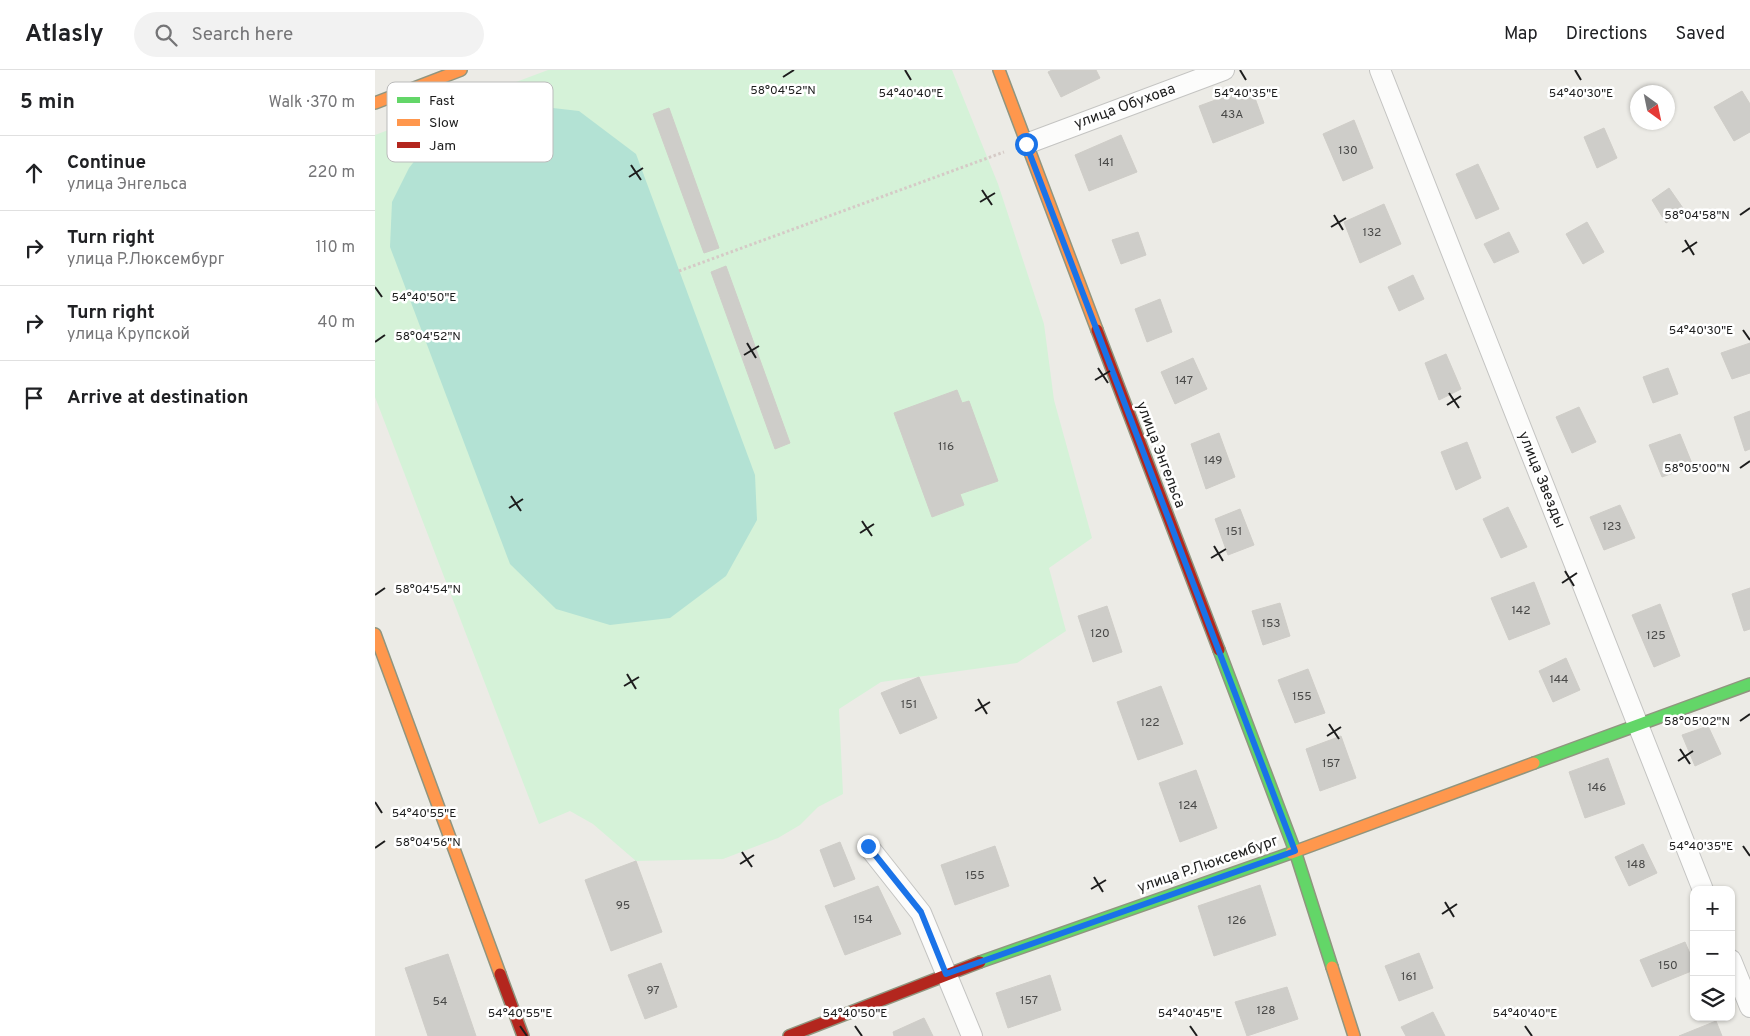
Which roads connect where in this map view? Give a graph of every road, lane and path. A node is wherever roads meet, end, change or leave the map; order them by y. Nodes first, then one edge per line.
1 (461, 70) edge
2 (999, 70) edge
3 (1224, 70) edge
4 (1380, 70) edge
5 (430, 82) edge
6 (387, 98) edge
7 (375, 103) edge
8 (1026, 144) junction
9 (679, 271) dead end
10 (375, 634) edge
11 (1750, 684) edge
12 (1638, 725) junction
13 (868, 846) dead end
14 (1295, 851) junction
15 (1701, 886) edge
16 (1735, 970) edge
17 (946, 974) junction
18 (1750, 1007) edge
19 (523, 1036) edge
20 (789, 1036) edge
21 (972, 1036) edge
22 (1354, 1036) edge

1 - 5 street
2 - 8 street, улица Энгельса
3 - 8 street, улица Обухова
4 - 12 street, улица Звезды
6 - 7 street
8 - 9 path
8 - 14 street, улица Энгельса
10 - 19 street
11 - 12 street, улица Р.Люксембург
12 - 14 street, улица Р.Люксембург
12 - 15 street, улица Звезды
13 - 17 street
14 - 17 street, улица Р.Люксембург
14 - 22 street, улица Энгельса
16 - 18 street
17 - 20 street, улица Р.Люксембург
17 - 21 street

